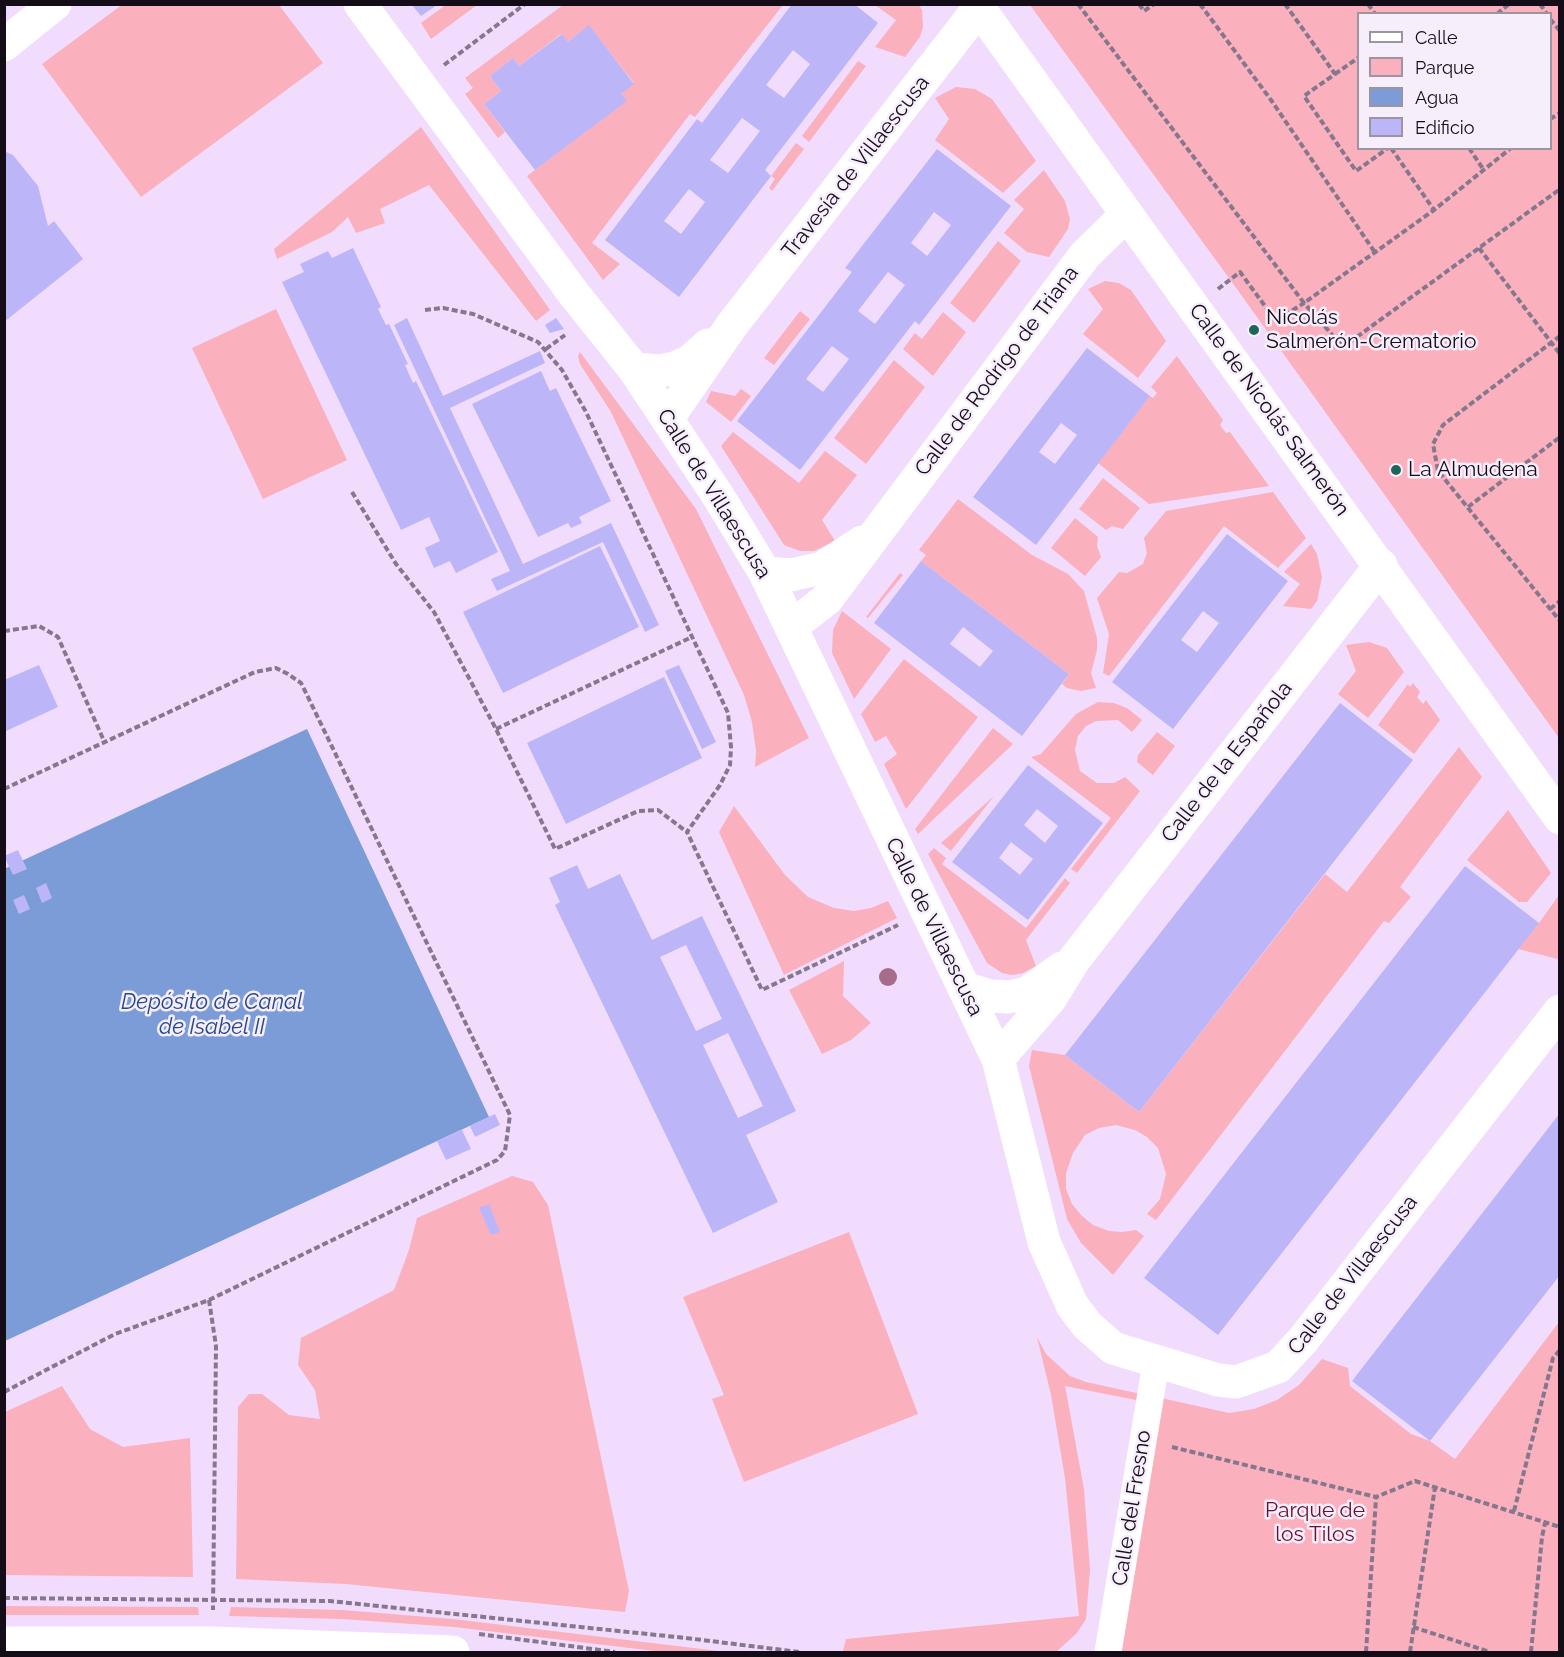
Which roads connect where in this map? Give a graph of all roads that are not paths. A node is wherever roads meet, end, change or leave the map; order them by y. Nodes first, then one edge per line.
1 (55, 4) edge
2 (360, 4) edge
3 (977, 6) edge
4 (4, 45) edge
5 (1127, 214) junction
6 (732, 325) junction
7 (634, 369) junction
8 (668, 418) junction
9 (873, 535) junction
10 (1381, 565) junction
11 (765, 573) junction
12 (791, 627) junction
13 (1560, 818) edge
14 (1074, 960) junction
15 (964, 988) junction
16 (1560, 1011) edge
17 (998, 1059) junction
18 (1156, 1363) junction
19 (4, 1643) edge
20 (453, 1653) edge
21 (1108, 1653) edge

1 - 4 street
2 - 7 street, Calle de Villaescusa
3 - 5 street, Calle de Nicolás Salmerón
3 - 6 street, Travesía de Villaescusa
5 - 9 street, Calle de Rodrigo de Triana
5 - 10 street, Calle de Nicolás Salmerón
6 - 7 street, Travesía de Villaescusa
6 - 8 street, Travesía de Villaescusa
7 - 8 street, Calle de Villaescusa
8 - 11 street, Calle de Villaescusa
9 - 11 street, Calle de Rodrigo de Triana
9 - 12 street, Calle de Rodrigo de Triana
10 - 13 street, Calle de Nicolás Salmerón
10 - 14 street, Calle de la Española
11 - 12 street, Calle de Villaescusa
12 - 15 street, Calle de Villaescusa
14 - 15 street, Calle de la Española
14 - 17 street, Calle de la Española
15 - 17 street, Calle de Villaescusa
16 - 18 street, Calle de Villaescusa
17 - 18 street, Calle de Villaescusa
18 - 21 street, Calle del Fresno
19 - 20 street

